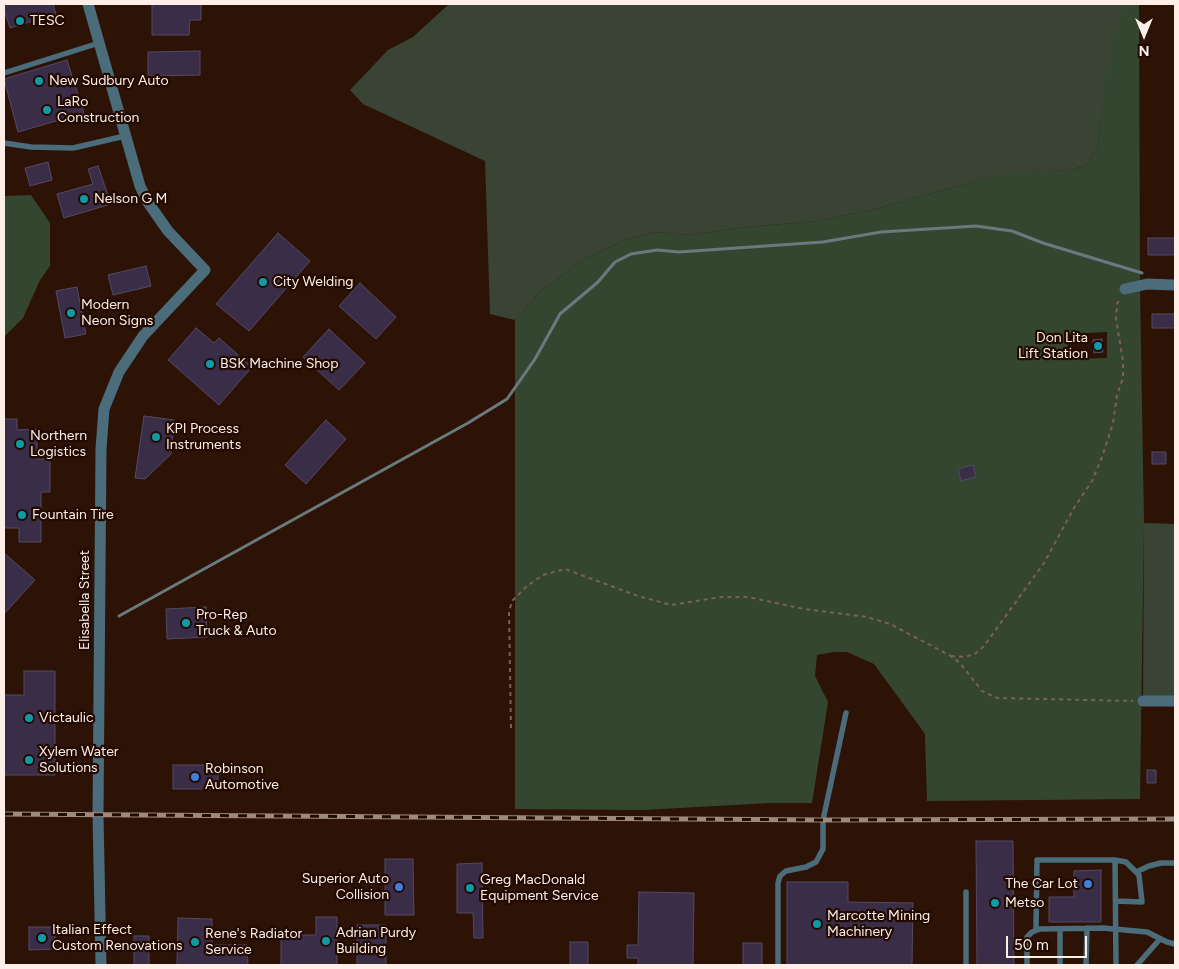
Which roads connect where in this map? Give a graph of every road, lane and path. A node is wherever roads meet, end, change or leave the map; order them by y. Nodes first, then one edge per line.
1 (88, 4) edge
2 (99, 43) junction
3 (4, 73) edge
4 (125, 136) junction
5 (4, 143) edge
6 (1175, 285) edge
7 (1125, 289) joint
8 (951, 656) junction
9 (1143, 701) joint
10 (1175, 701) edge
11 (846, 713) dead end
12 (511, 728) dead end
13 (1116, 860) junction
14 (1175, 862) edge
15 (1136, 872) junction
16 (966, 892) dead end
17 (1116, 902) junction
18 (1087, 928) junction
19 (1060, 929) junction
20 (1116, 929) junction
21 (1036, 930) junction
22 (1160, 939) junction
23 (1175, 944) edge
24 (101, 965) edge
25 (778, 965) edge
26 (966, 965) edge
27 (1027, 965) edge
28 (1060, 965) edge
29 (1086, 965) edge
30 (1116, 965) edge
31 (1137, 965) edge

1 - 2 street
2 - 3 lane
2 - 4 street
4 - 5 lane
4 - 24 street, Elisabella Street
6 - 7 street
7 - 8 path
8 - 9 path
8 - 12 path
9 - 10 street
11 - 25 lane
13 - 15 lane
13 - 17 lane
13 - 21 lane
14 - 15 lane
15 - 17 lane
16 - 26 lane
17 - 20 lane
18 - 19 lane
18 - 20 lane
18 - 29 lane
19 - 21 lane
19 - 28 lane
20 - 22 lane
20 - 30 lane
21 - 27 lane
22 - 23 lane
22 - 31 lane

